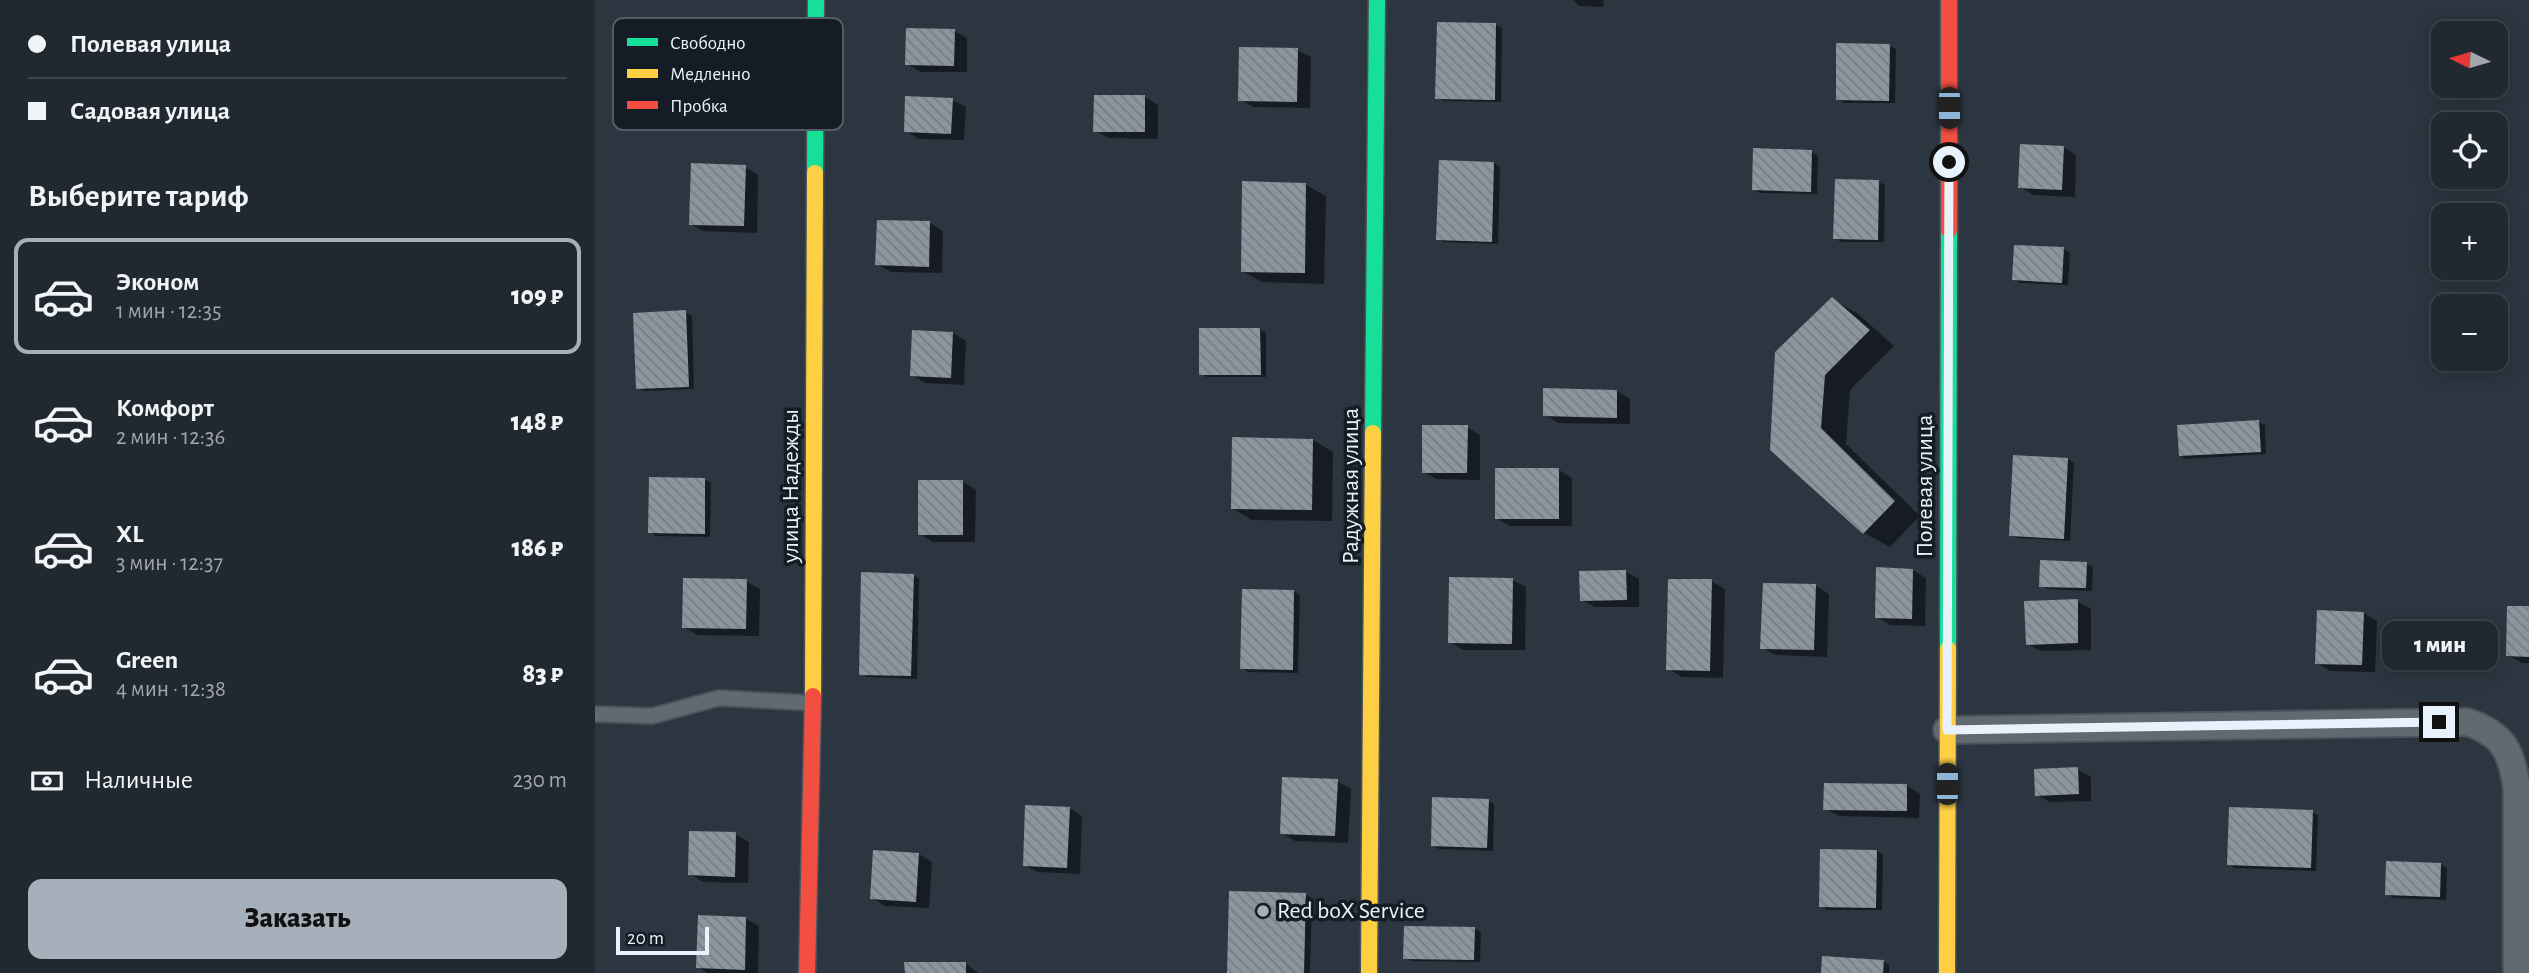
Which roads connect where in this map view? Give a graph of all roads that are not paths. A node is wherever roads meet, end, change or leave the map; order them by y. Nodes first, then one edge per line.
1 (816, 0) edge
2 (1377, 0) edge
3 (1949, 0) edge
4 (816, 18) edge
5 (815, 130) edge
6 (813, 703) junction
7 (595, 714) edge
8 (1947, 730) junction
9 (2523, 887) edge
10 (807, 973) edge
11 (1369, 973) edge
12 (1947, 973) edge
13 (2518, 973) edge

1 - 4 street, улица Надежды
2 - 11 street, Радужная улица
3 - 8 street, Полевая улица
5 - 6 street, улица Надежды
6 - 7 lane
6 - 10 street, улица Надежды
8 - 9 street
8 - 12 street, Полевая улица
9 - 13 street

